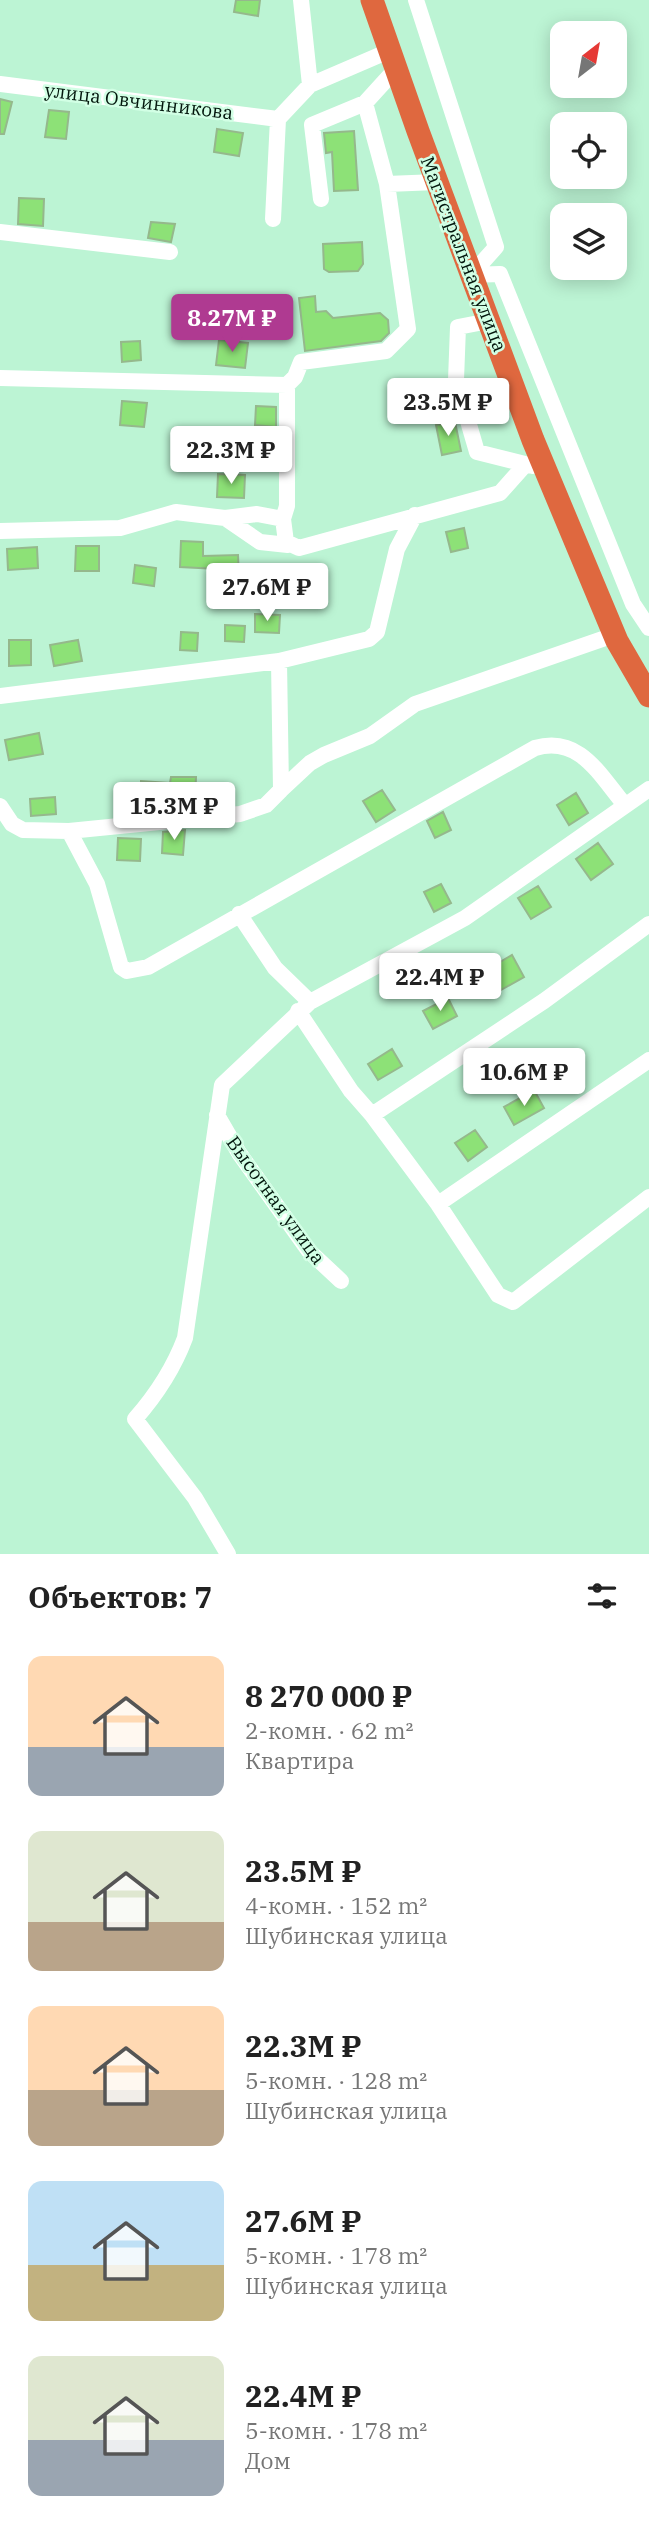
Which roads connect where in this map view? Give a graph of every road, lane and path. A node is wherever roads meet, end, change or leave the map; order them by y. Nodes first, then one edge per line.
1 (301, 0) edge
2 (372, 0) edge
3 (416, 0) edge
4 (392, 60) junction
5 (0, 84) edge
6 (310, 85) junction
7 (365, 103) junction
8 (278, 119) junction
9 (437, 182) junction
10 (387, 184) junction
11 (321, 199) dead end
12 (273, 219) dead end
13 (0, 232) edge
14 (170, 252) dead end
15 (471, 275) junction
16 (489, 320) junction
17 (0, 378) edge
18 (287, 385) junction
19 (535, 467) junction
20 (415, 515) junction
21 (226, 518) junction
22 (283, 519) junction
23 (0, 531) edge
24 (288, 545) junction
25 (649, 628) edge
26 (614, 635) junction
27 (279, 661) junction
28 (0, 696) edge
29 (649, 696) edge
30 (649, 789) edge
31 (281, 790) junction
32 (624, 804) junction
33 (0, 806) edge
34 (69, 831) junction
35 (239, 914) junction
36 (649, 924) edge
37 (304, 1007) junction
38 (649, 1060) edge
39 (216, 1115) junction
40 (372, 1115) junction
41 (649, 1197) edge
42 (438, 1204) junction
43 (341, 1281) dead end
44 (228, 1554) edge

1 - 6 street
2 - 4 highway, Магистральная улица
3 - 15 street
4 - 6 street
4 - 7 street
4 - 9 highway, Магистральная улица
5 - 8 street, улица Овчинникова
6 - 8 street
7 - 10 street
7 - 11 street
8 - 12 street
9 - 10 street
9 - 15 highway, Магистральная улица
10 - 18 street
13 - 14 street
15 - 16 highway, Магистральная улица
15 - 25 street
16 - 19 highway, Магистральная улица
16 - 19 street
17 - 18 street
18 - 22 street
19 - 20 street
19 - 26 highway, Магистральная улица
20 - 24 street
20 - 27 street
21 - 22 street
21 - 23 street
21 - 24 street
22 - 24 street
26 - 29 highway, Магистральная улица
26 - 31 street
27 - 28 street
27 - 31 street
30 - 32 street
31 - 34 street
32 - 35 street
32 - 37 street
33 - 34 street
34 - 35 street
35 - 37 street
36 - 40 street
37 - 39 street
37 - 40 street
38 - 42 street
39 - 43 street, Высотная улица
39 - 44 street
40 - 42 street
41 - 42 street

